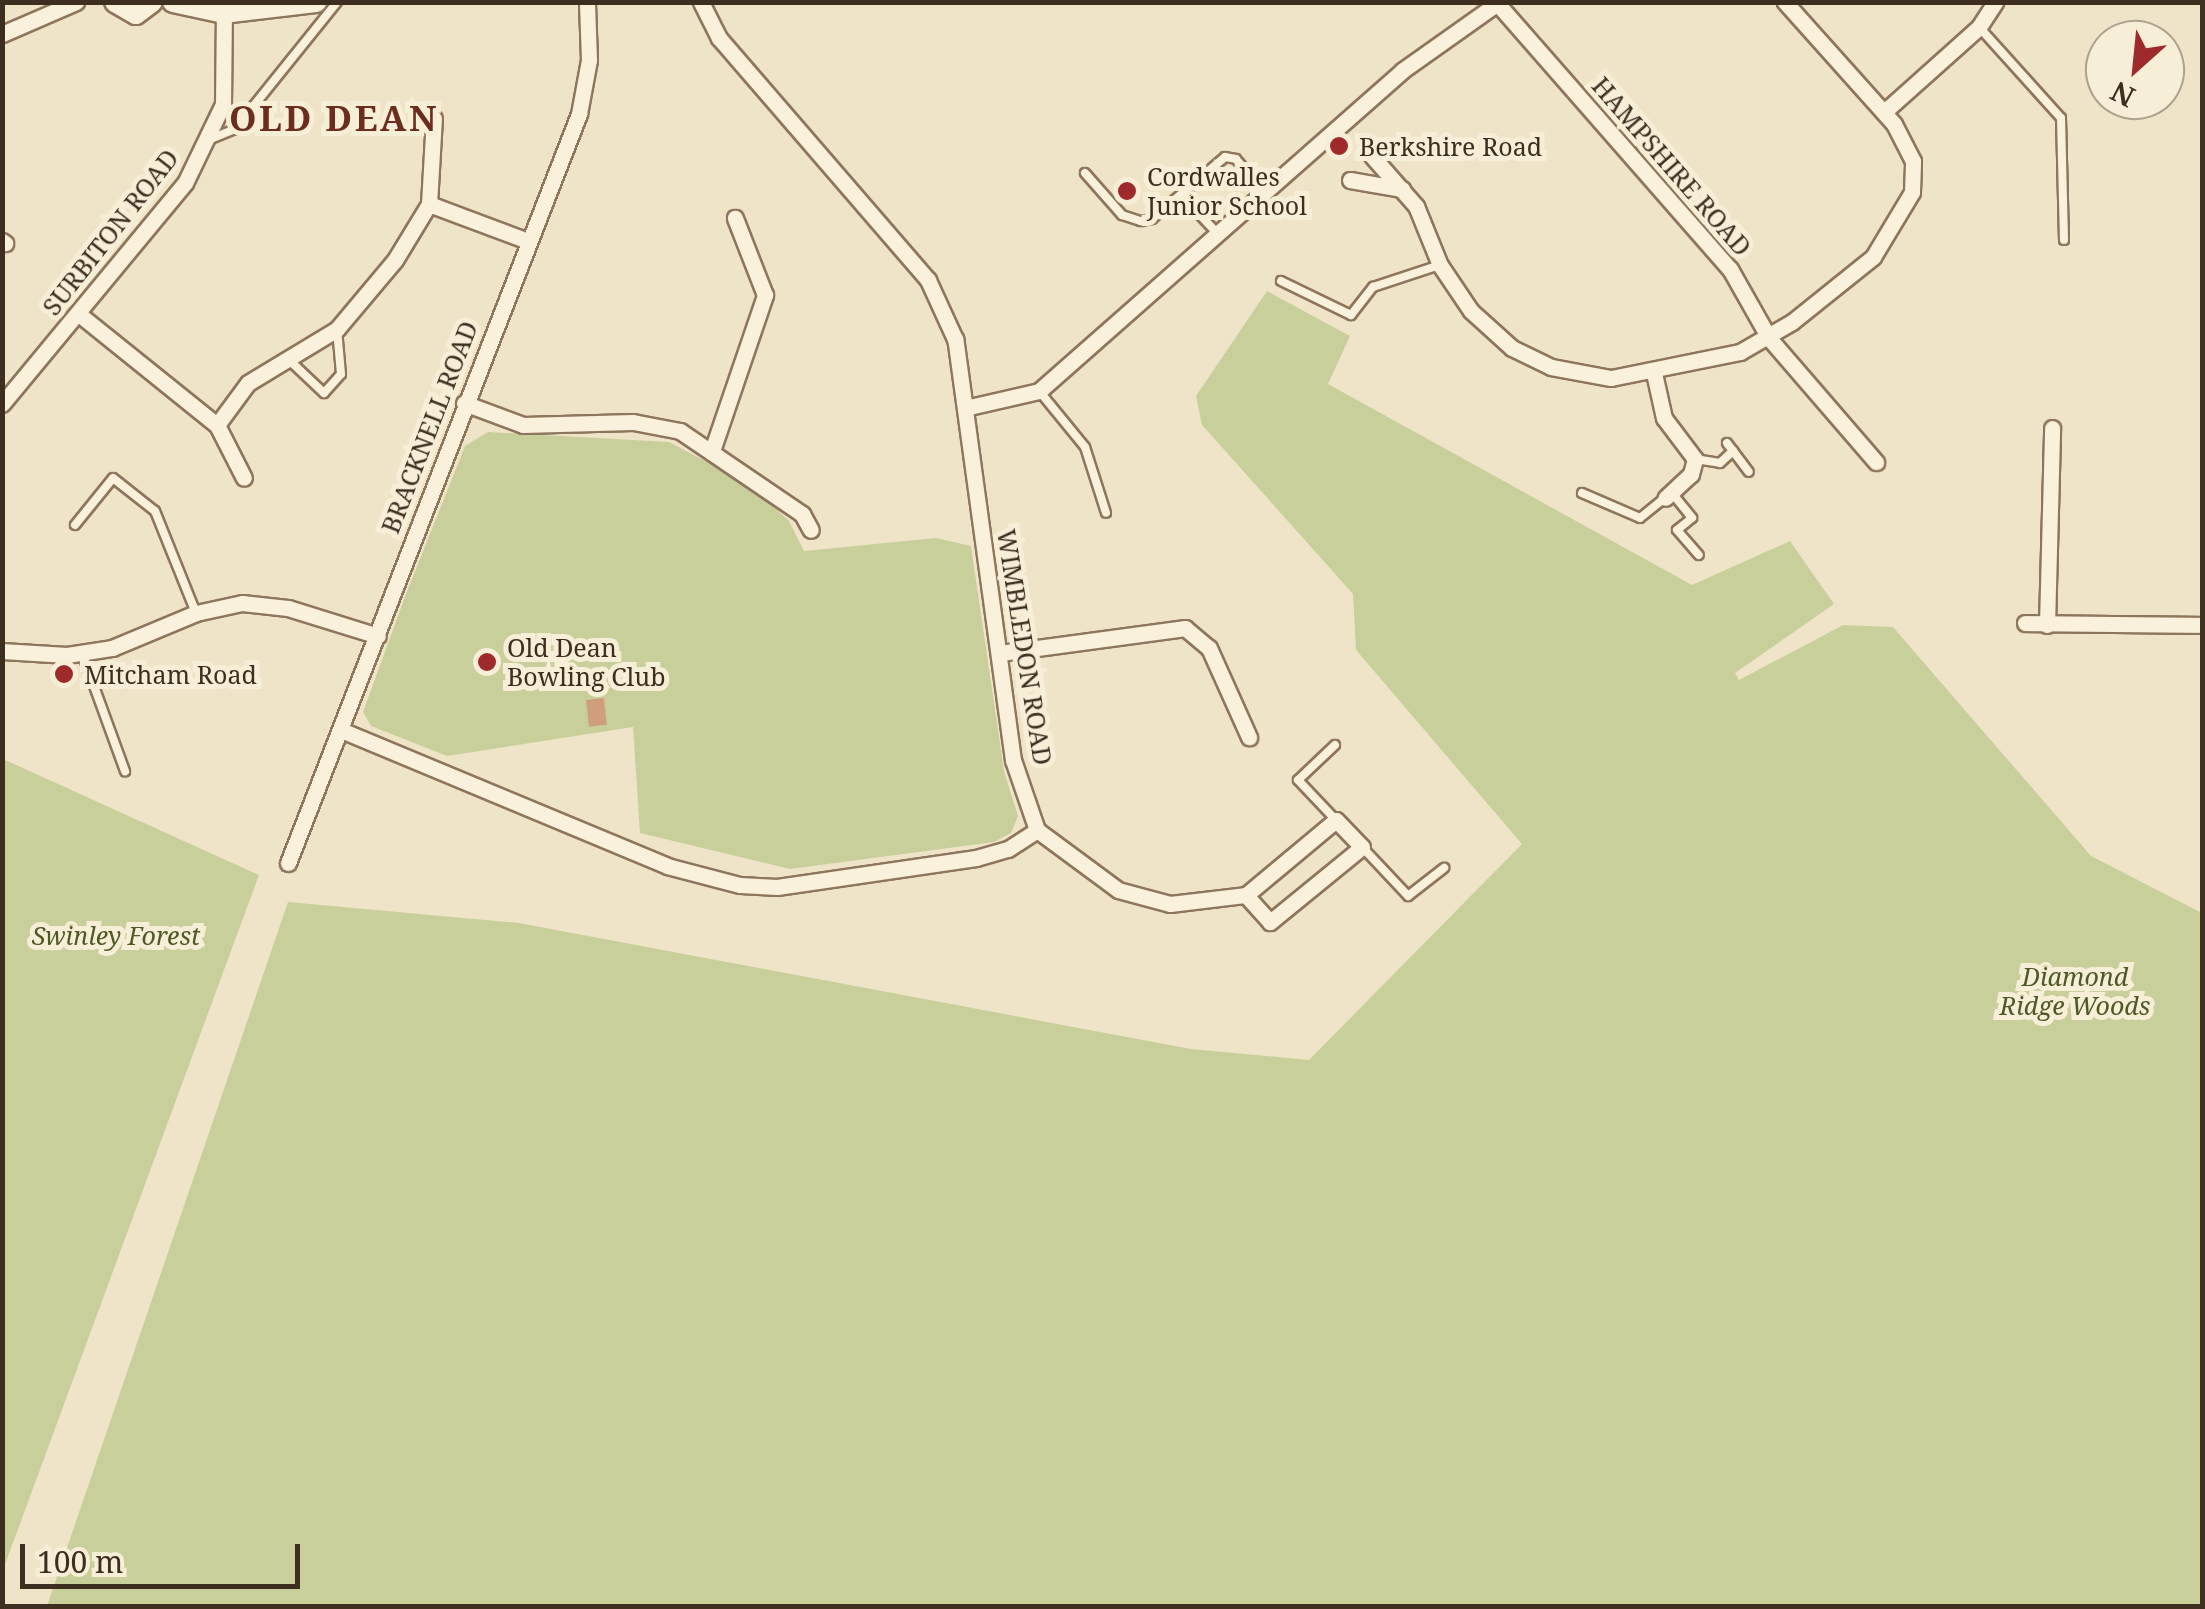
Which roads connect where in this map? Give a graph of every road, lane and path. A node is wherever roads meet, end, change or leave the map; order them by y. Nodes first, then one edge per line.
1 (76, 2) edge
2 (114, 2) edge
3 (152, 2) edge
4 (173, 2) edge
5 (316, 2) edge
6 (337, 2) edge
7 (586, 2) edge
8 (702, 2) edge
9 (1785, 2) edge
10 (1996, 2) edge
11 (1497, 3) edge
12 (224, 13) junction
13 (1979, 26) junction
14 (2, 34) edge
15 (1884, 112) junction
16 (434, 118) dead end
17 (208, 140) junction
18 (1372, 156) dead end
19 (1085, 173) dead end
20 (1350, 180) dead end
21 (1402, 190) junction
22 (1264, 192) junction
23 (1182, 196) junction
24 (428, 204) junction
25 (736, 218) dead end
26 (1216, 232) junction
27 (2064, 240) dead end
28 (528, 241) junction
29 (1440, 265) junction
30 (1281, 281) dead end
31 (80, 315) junction
32 (336, 329) junction
33 (1768, 338) junction
34 (287, 358) junction
35 (1654, 373) junction
36 (1039, 391) junction
37 (464, 403) junction
38 (2, 404) edge
39 (965, 408) junction
40 (217, 425) junction
41 (2052, 428) dead end
42 (713, 448) junction
43 (1695, 459) junction
44 (1876, 462) dead end
45 (1749, 472) dead end
46 (244, 478) dead end
47 (1582, 493) dead end
48 (1668, 496) junction
49 (1106, 512) dead end
50 (74, 525) dead end
51 (812, 530) dead end
52 (1699, 555) dead end
53 (196, 613) junction
54 (2024, 622) dead end
55 (2047, 624) junction
56 (2202, 625) edge
57 (378, 636) junction
58 (2, 651) edge
59 (82, 653) junction
60 (1000, 653) junction
61 (340, 730) junction
62 (1250, 737) dead end
63 (1335, 745) dead end
64 (125, 771) dead end
65 (1336, 820) junction
66 (1037, 830) junction
67 (1362, 847) junction
68 (288, 863) dead end
69 (1444, 868) dead end
70 (1246, 895) junction

1 - 14 street
2 - 3 street
4 - 12 street
5 - 12 street
6 - 17 lane
7 - 28 street, BRACKNELL ROAD
8 - 39 street, WIMBLEDON ROAD
9 - 15 street
10 - 13 street
11 - 22 street
11 - 33 street, HAMPSHIRE ROAD
12 - 17 street, SURBITON ROAD
13 - 15 street
13 - 27 lane
15 - 33 street
16 - 24 street
17 - 31 street, SURBITON ROAD
18 - 21 street
19 - 23 lane
20 - 21 street
21 - 29 street
22 - 23 lane
22 - 26 street
23 - 26 lane
24 - 28 street
24 - 32 street
25 - 42 street
26 - 36 street
28 - 37 street, BRACKNELL ROAD
29 - 30 lane
29 - 35 street
31 - 38 street, SURBITON ROAD
31 - 40 street
32 - 34 street
32 - 34 lane
33 - 35 street
33 - 44 street, HAMPSHIRE ROAD
34 - 40 street
35 - 43 street
36 - 39 street
36 - 49 lane
37 - 42 street
37 - 57 street, BRACKNELL ROAD
39 - 60 street, WIMBLEDON ROAD
40 - 46 street
41 - 55 street
42 - 51 street
43 - 45 lane
43 - 48 street
47 - 48 lane
48 - 52 lane
50 - 53 lane
53 - 57 street
53 - 59 street
54 - 55 street
55 - 56 street
57 - 61 street, BRACKNELL ROAD
58 - 59 street
59 - 64 lane
60 - 62 street
60 - 66 street, WIMBLEDON ROAD
61 - 66 street
61 - 68 street, BRACKNELL ROAD
63 - 65 lane
65 - 67 street
65 - 70 street
66 - 70 street
67 - 69 lane
67 - 70 street

